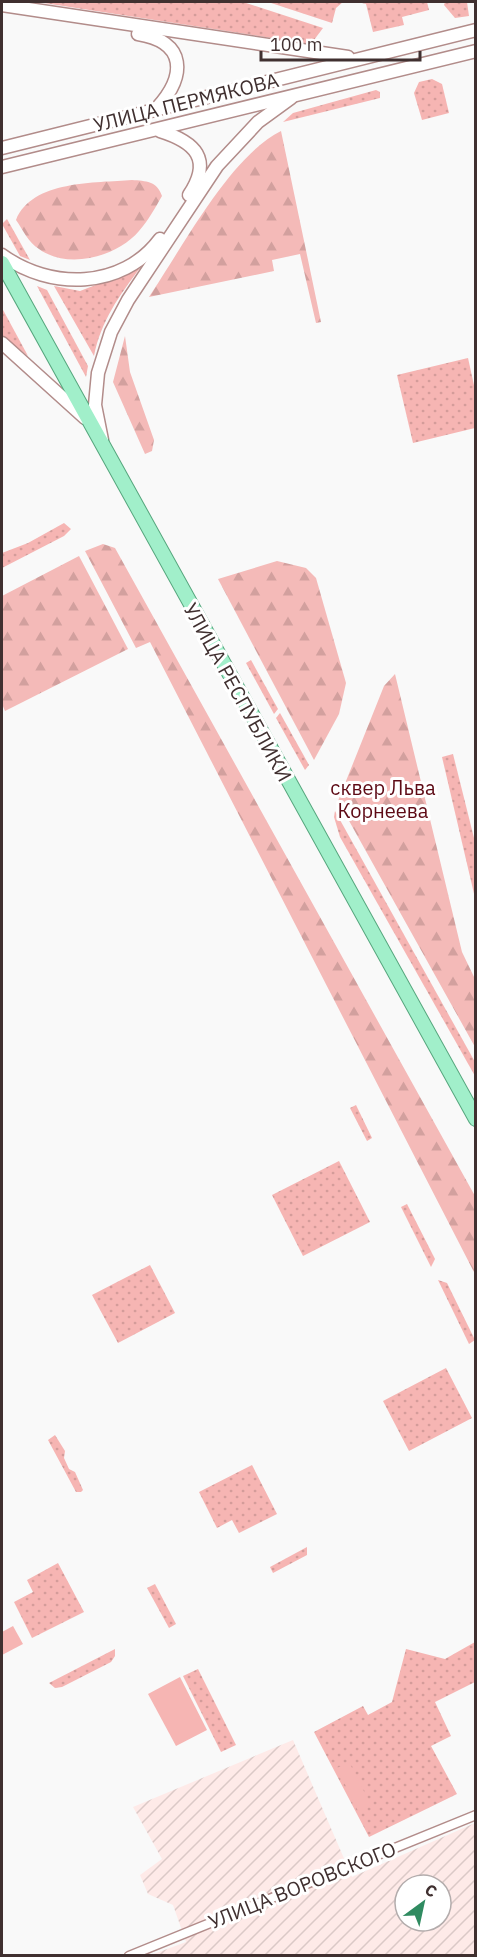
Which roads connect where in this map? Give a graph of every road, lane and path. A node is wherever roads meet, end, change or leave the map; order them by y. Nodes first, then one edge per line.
1 (2, 5) edge
2 (2, 13) edge
3 (476, 30) edge
4 (476, 51) edge
5 (358, 58) junction
6 (296, 94) junction
7 (156, 109) junction
8 (158, 130) junction
9 (2, 148) edge
10 (2, 167) edge
11 (2, 255) edge
12 (2, 263) edge
13 (2, 343) edge
14 (85, 418) junction
15 (104, 450) junction
16 (476, 1119) edge
17 (476, 1815) edge
18 (129, 1956) edge

1 - 5 main road
2 - 7 main road
3 - 5 main road, УЛИЦА ПЕРМЯКОВА
4 - 6 main road, УЛИЦА ПЕРМЯКОВА
5 - 7 main road, УЛИЦА ПЕРМЯКОВА
6 - 8 main road, УЛИЦА ПЕРМЯКОВА
6 - 15 main road
7 - 9 main road, УЛИЦА ПЕРМЯКОВА
8 - 10 main road, УЛИЦА ПЕРМЯКОВА
8 - 11 main road
12 - 14 main road, УЛИЦА РЕСПУБЛИКИ
13 - 14 main road
14 - 15 main road, УЛИЦА РЕСПУБЛИКИ
15 - 16 main road, УЛИЦА РЕСПУБЛИКИ
17 - 18 street, УЛИЦА ВОРОВСКОГО

